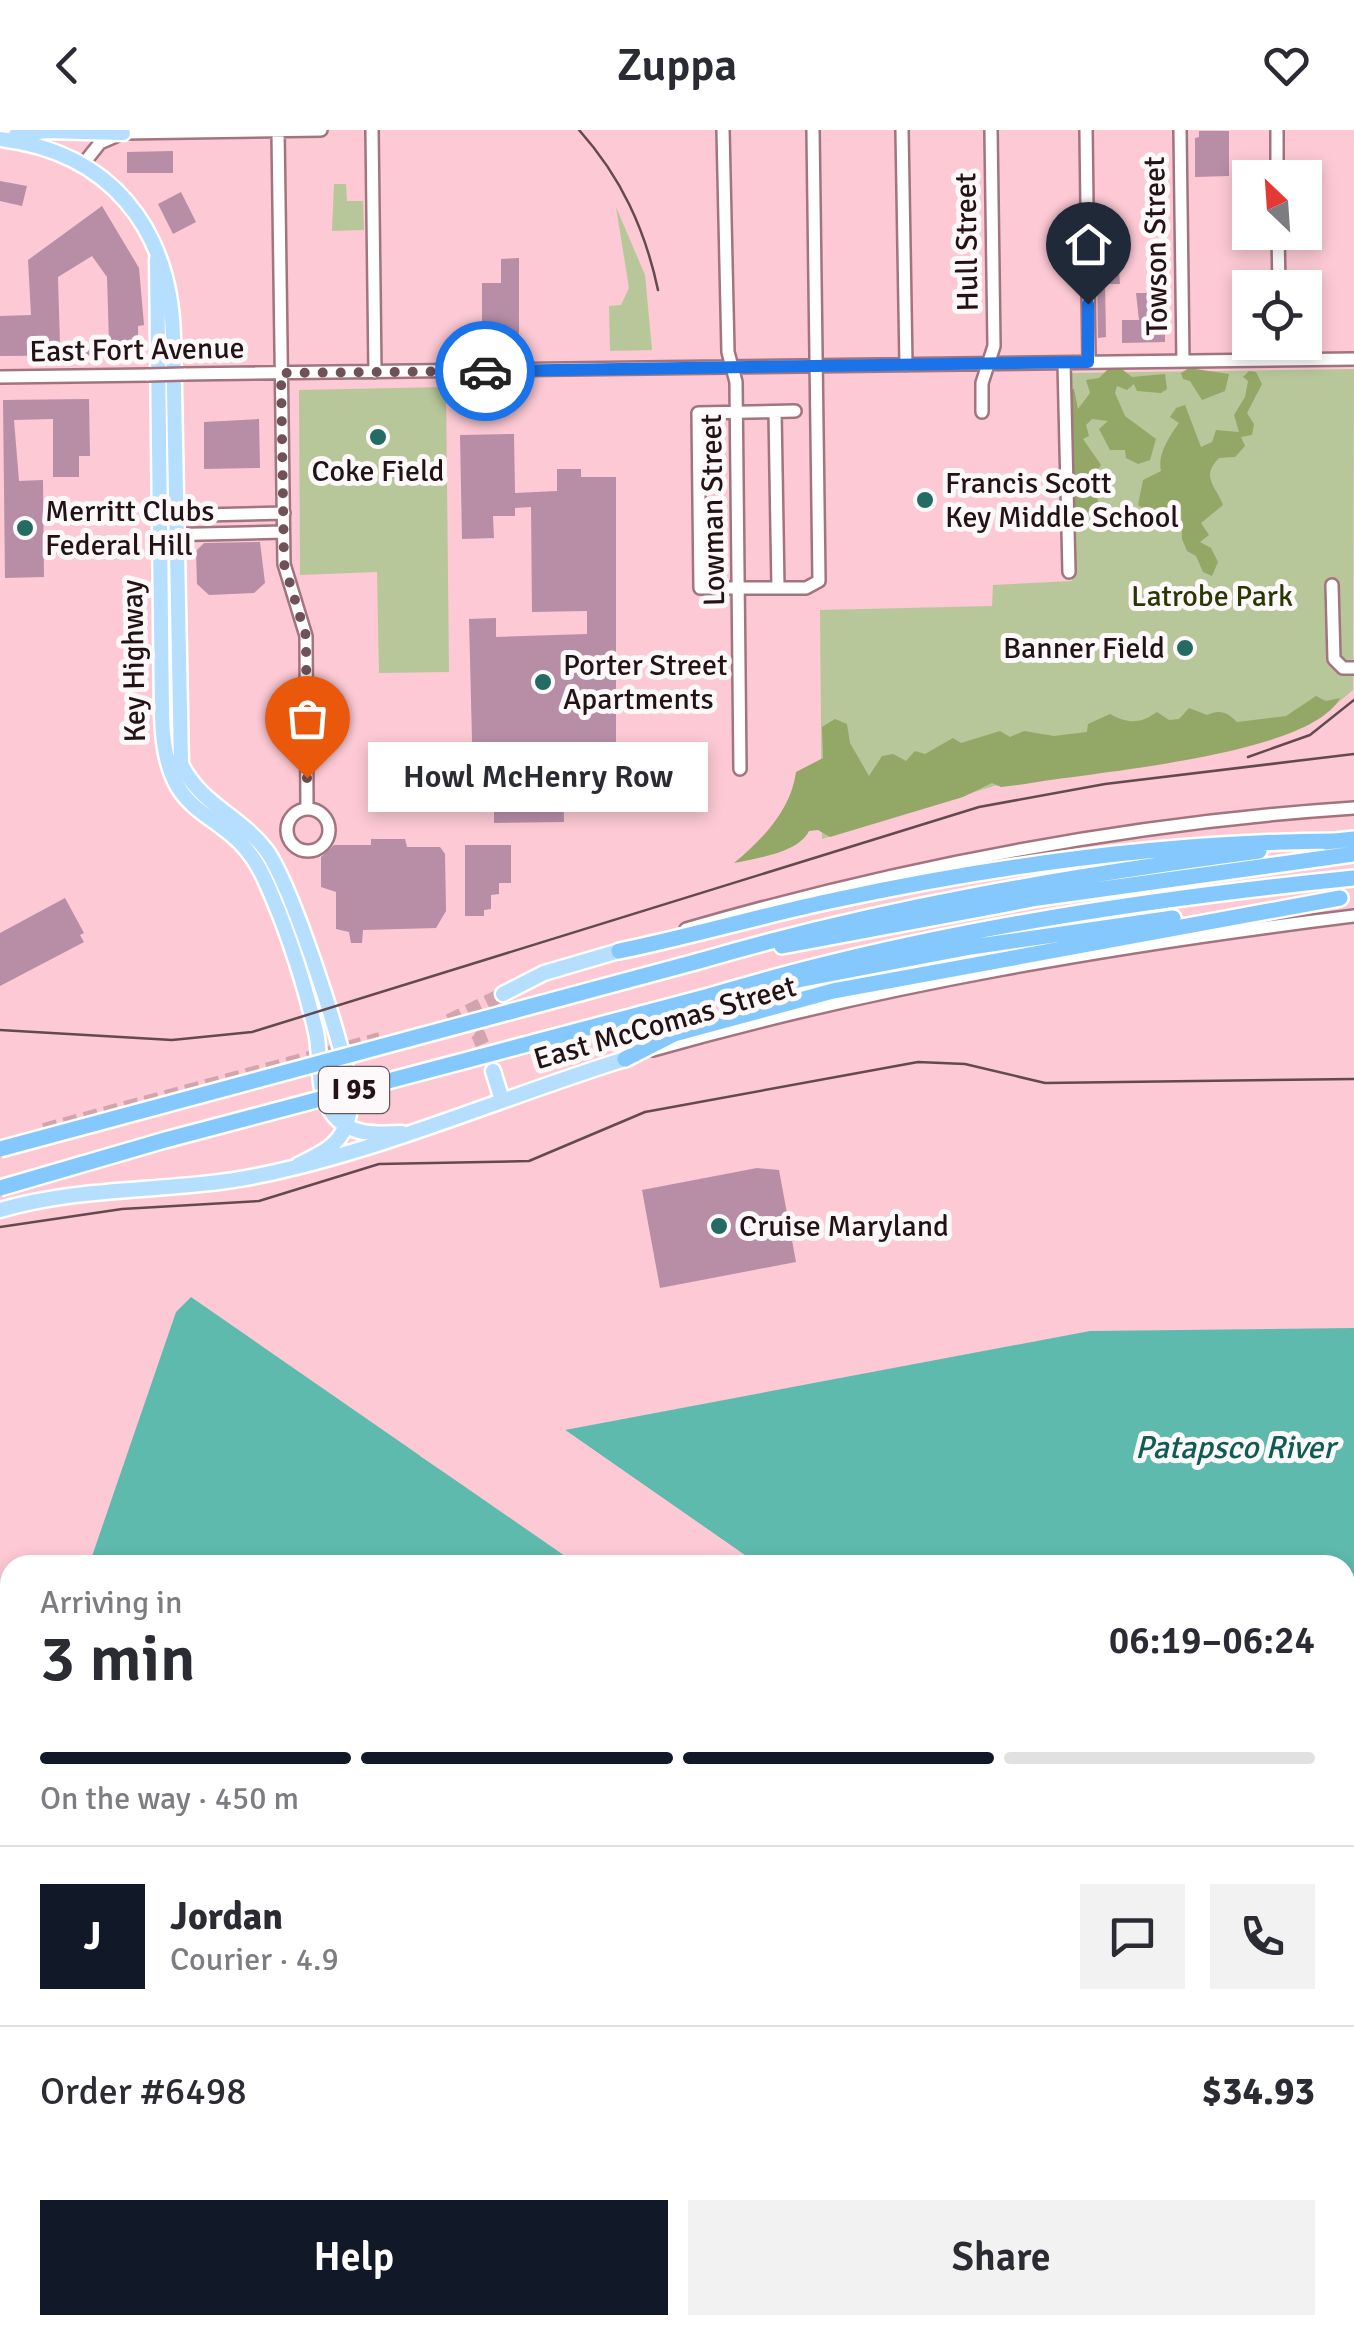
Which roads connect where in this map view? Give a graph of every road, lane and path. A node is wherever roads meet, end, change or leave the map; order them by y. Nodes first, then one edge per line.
1 (322, 130) edge
2 (372, 130) edge
3 (723, 130) edge
4 (813, 130) edge
5 (902, 130) edge
6 (990, 130) edge
7 (1086, 130) edge
8 (1180, 130) edge
9 (1277, 130) edge
10 (278, 131) edge
11 (124, 133) junction
12 (0, 139) edge
13 (1277, 160) edge
14 (84, 164) junction
15 (157, 259) junction
16 (1322, 359) edge
17 (1354, 359) edge
18 (1280, 360) edge
19 (1182, 361) junction
20 (1064, 362) junction
21 (1088, 362) junction
22 (990, 364) junction
23 (906, 365) junction
24 (816, 366) junction
25 (732, 367) junction
26 (375, 372) junction
27 (281, 373) junction
28 (0, 377) edge
29 (795, 411) dead end
30 (775, 412) junction
31 (982, 412) dead end
32 (736, 413) junction
33 (284, 513) junction
34 (160, 516) junction
35 (176, 516) junction
36 (284, 532) junction
37 (160, 534) junction
38 (177, 534) junction
39 (1069, 572) dead end
40 (1332, 585) dead end
41 (739, 588) junction
42 (778, 588) junction
43 (1354, 668) edge
44 (740, 769) dead end
45 (1354, 808) edge
46 (307, 809) dead end
47 (1354, 838) edge
48 (1334, 841) junction
49 (1354, 854) edge
50 (1354, 878) edge
51 (1347, 898) edge
52 (1354, 916) edge
53 (620, 951) junction
54 (700, 961) junction
55 (503, 994) tunnel mouth
56 (709, 996) junction
57 (625, 1059) junction
58 (493, 1071) tunnel mouth
59 (502, 1100) junction
60 (346, 1126) junction
61 (402, 1133) junction
62 (0, 1150) edge
63 (298, 1165) junction
64 (0, 1188) edge
65 (0, 1210) edge

1 - 10 street
2 - 26 street
3 - 25 street, Lowman Street
4 - 24 street
5 - 23 street
6 - 22 street, Hull Street
7 - 21 street
8 - 19 street, Towson Street
9 - 13 street
10 - 11 street
10 - 27 street
11 - 12 main road
11 - 14 street
12 - 14 main road, Key Highway
14 - 15 main road, Key Highway
15 - 34 main road, Key Highway
15 - 35 main road, Key Highway
16 - 17 street, East Fort Avenue
18 - 19 street, East Fort Avenue
19 - 21 street, East Fort Avenue
20 - 21 street, East Fort Avenue
20 - 22 street, East Fort Avenue
20 - 39 street
22 - 23 street, East Fort Avenue
22 - 31 street, Hull Street
23 - 24 street, East Fort Avenue
24 - 25 street, East Fort Avenue
24 - 42 street
25 - 26 street, East Fort Avenue
25 - 32 street, Lowman Street
26 - 27 street, East Fort Avenue
27 - 28 street, East Fort Avenue, bridge
27 - 33 street
29 - 30 street
30 - 32 street
30 - 42 street
32 - 41 street, Lowman Street
32 - 41 street
33 - 35 street
33 - 36 street
34 - 35 street
34 - 37 main road, Key Highway
35 - 38 main road, Key Highway
36 - 38 street
36 - 46 street
37 - 38 street
37 - 60 main road, Key Highway
38 - 60 main road, Key Highway
40 - 43 street
41 - 42 street
41 - 44 street, Lowman Street
45 - 53 street
47 - 48 highway, I 95
48 - 53 highway
48 - 54 highway, I 95
49 - 54 highway, I 95
50 - 56 highway, I 95
51 - 56 highway, I 95
51 - 57 highway
52 - 57 street, East McComas Street
53 - 55 main road
54 - 62 highway, I 95, bridge
56 - 64 highway, I 95, bridge
57 - 59 main road, East McComas Street
58 - 59 main road
59 - 61 main road, East McComas Street
60 - 61 main road
60 - 63 main road
61 - 63 main road, East McComas Street
63 - 65 main road, East McComas Street

